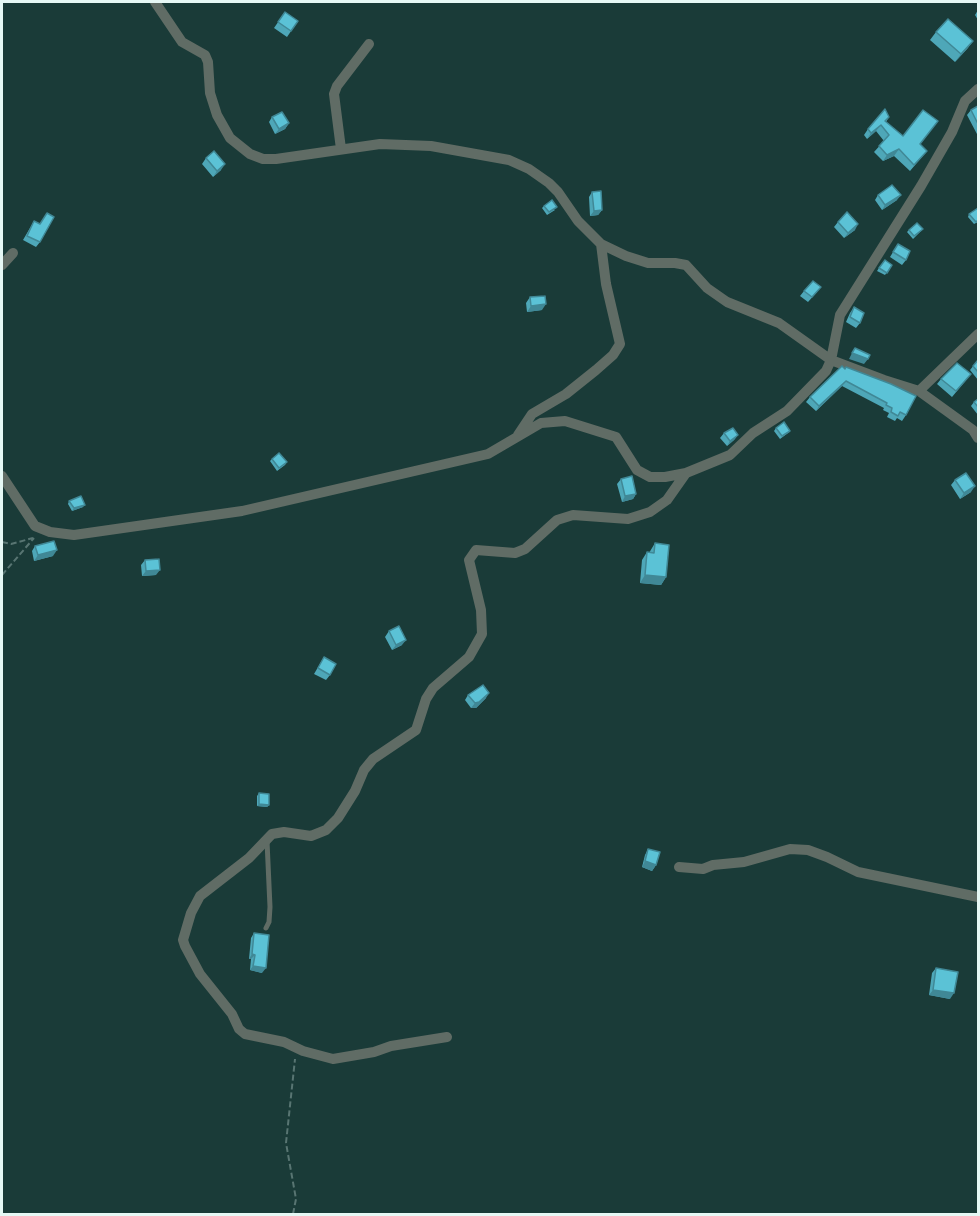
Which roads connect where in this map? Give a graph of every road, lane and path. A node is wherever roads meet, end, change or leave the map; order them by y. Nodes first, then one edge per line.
1 (155, 2) edge
2 (369, 44) dead end
3 (978, 89) edge
4 (340, 149) junction
5 (601, 244) junction
6 (14, 253) dead end
7 (2, 265) edge
8 (978, 334) edge
9 (831, 360) junction
10 (919, 391) junction
11 (977, 432) edge
12 (518, 436) junction
13 (686, 473) junction
14 (2, 476) edge
15 (2, 542) edge
16 (2, 575) edge
17 (267, 839) junction
18 (679, 867) dead end
19 (978, 897) edge
20 (266, 928) dead end
21 (447, 1037) dead end
22 (296, 1047) junction
23 (293, 1215) edge

1 - 4 street
2 - 4 street
3 - 9 street
4 - 5 street
5 - 9 street
5 - 12 street
6 - 7 street
8 - 10 street
9 - 10 street
9 - 13 street
10 - 11 street
12 - 13 street
12 - 14 street
13 - 17 street
15 - 16 path
17 - 20 lane
17 - 22 street
18 - 19 street
21 - 22 street
22 - 23 path

